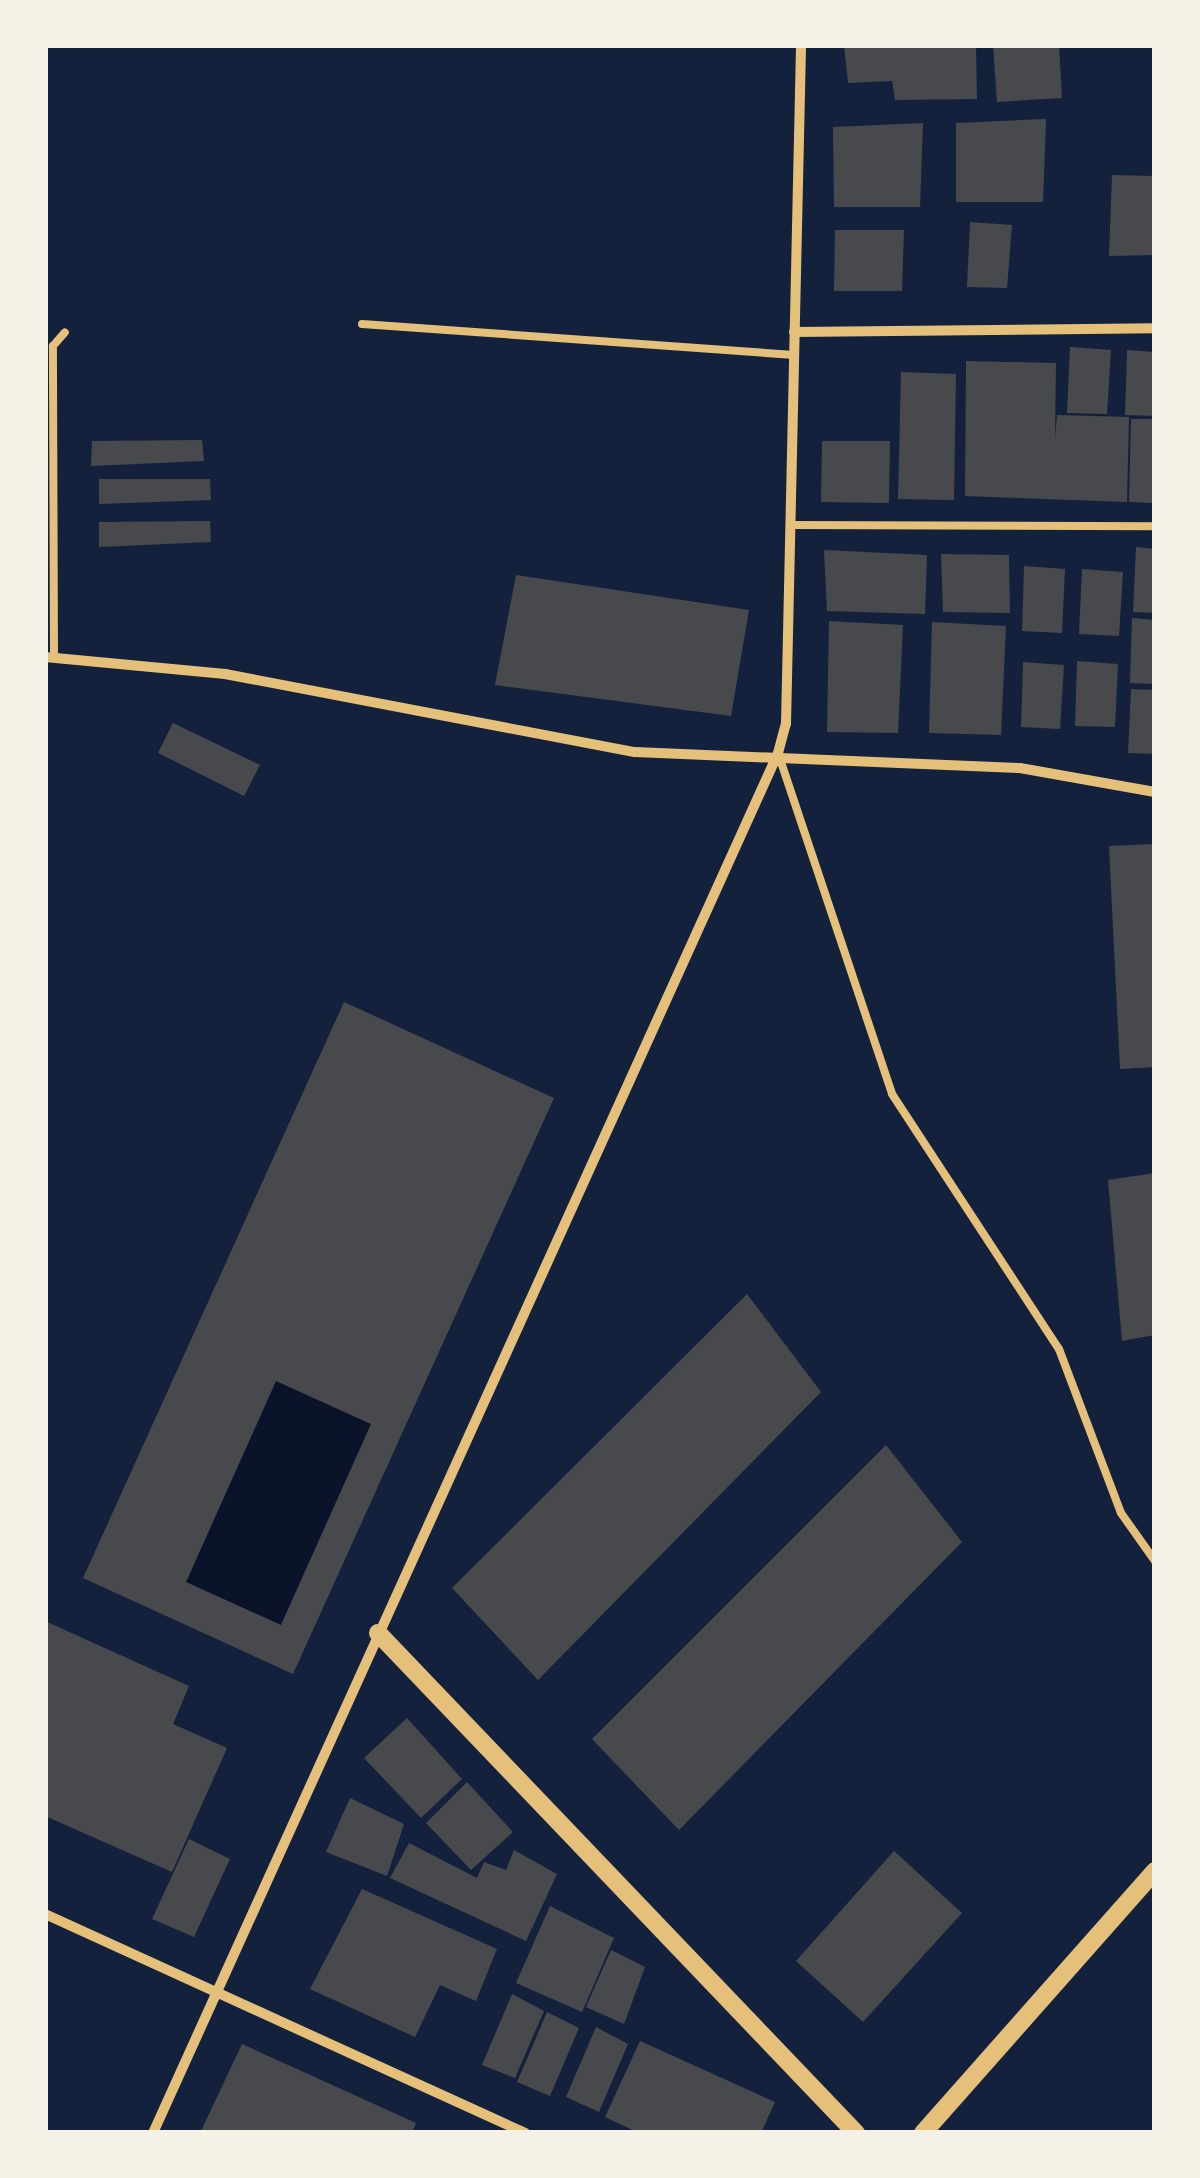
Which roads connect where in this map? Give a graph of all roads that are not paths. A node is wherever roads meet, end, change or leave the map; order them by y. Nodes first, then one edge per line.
1 (801, 45) edge
2 (362, 324) dead end
3 (1155, 328) edge
4 (65, 332) dead end
5 (794, 332) junction
6 (794, 356) junction
7 (790, 525) junction
8 (1155, 526) edge
9 (50, 657) edge
10 (778, 753) junction
11 (1155, 792) edge
12 (1155, 1561) edge
13 (378, 1633) junction
14 (1155, 1871) edge
15 (45, 1914) edge
16 (214, 1991) junction
17 (152, 2133) edge
18 (525, 2133) edge
19 (856, 2133) edge
20 (923, 2133) edge

1 - 5 street
2 - 6 lane
3 - 5 street
4 - 9 lane
5 - 6 street
6 - 7 street
7 - 8 lane
7 - 10 street
9 - 10 street
10 - 11 street
10 - 12 lane
10 - 13 street
13 - 16 street
13 - 19 street
14 - 20 street
15 - 16 street
16 - 17 street
16 - 18 street

